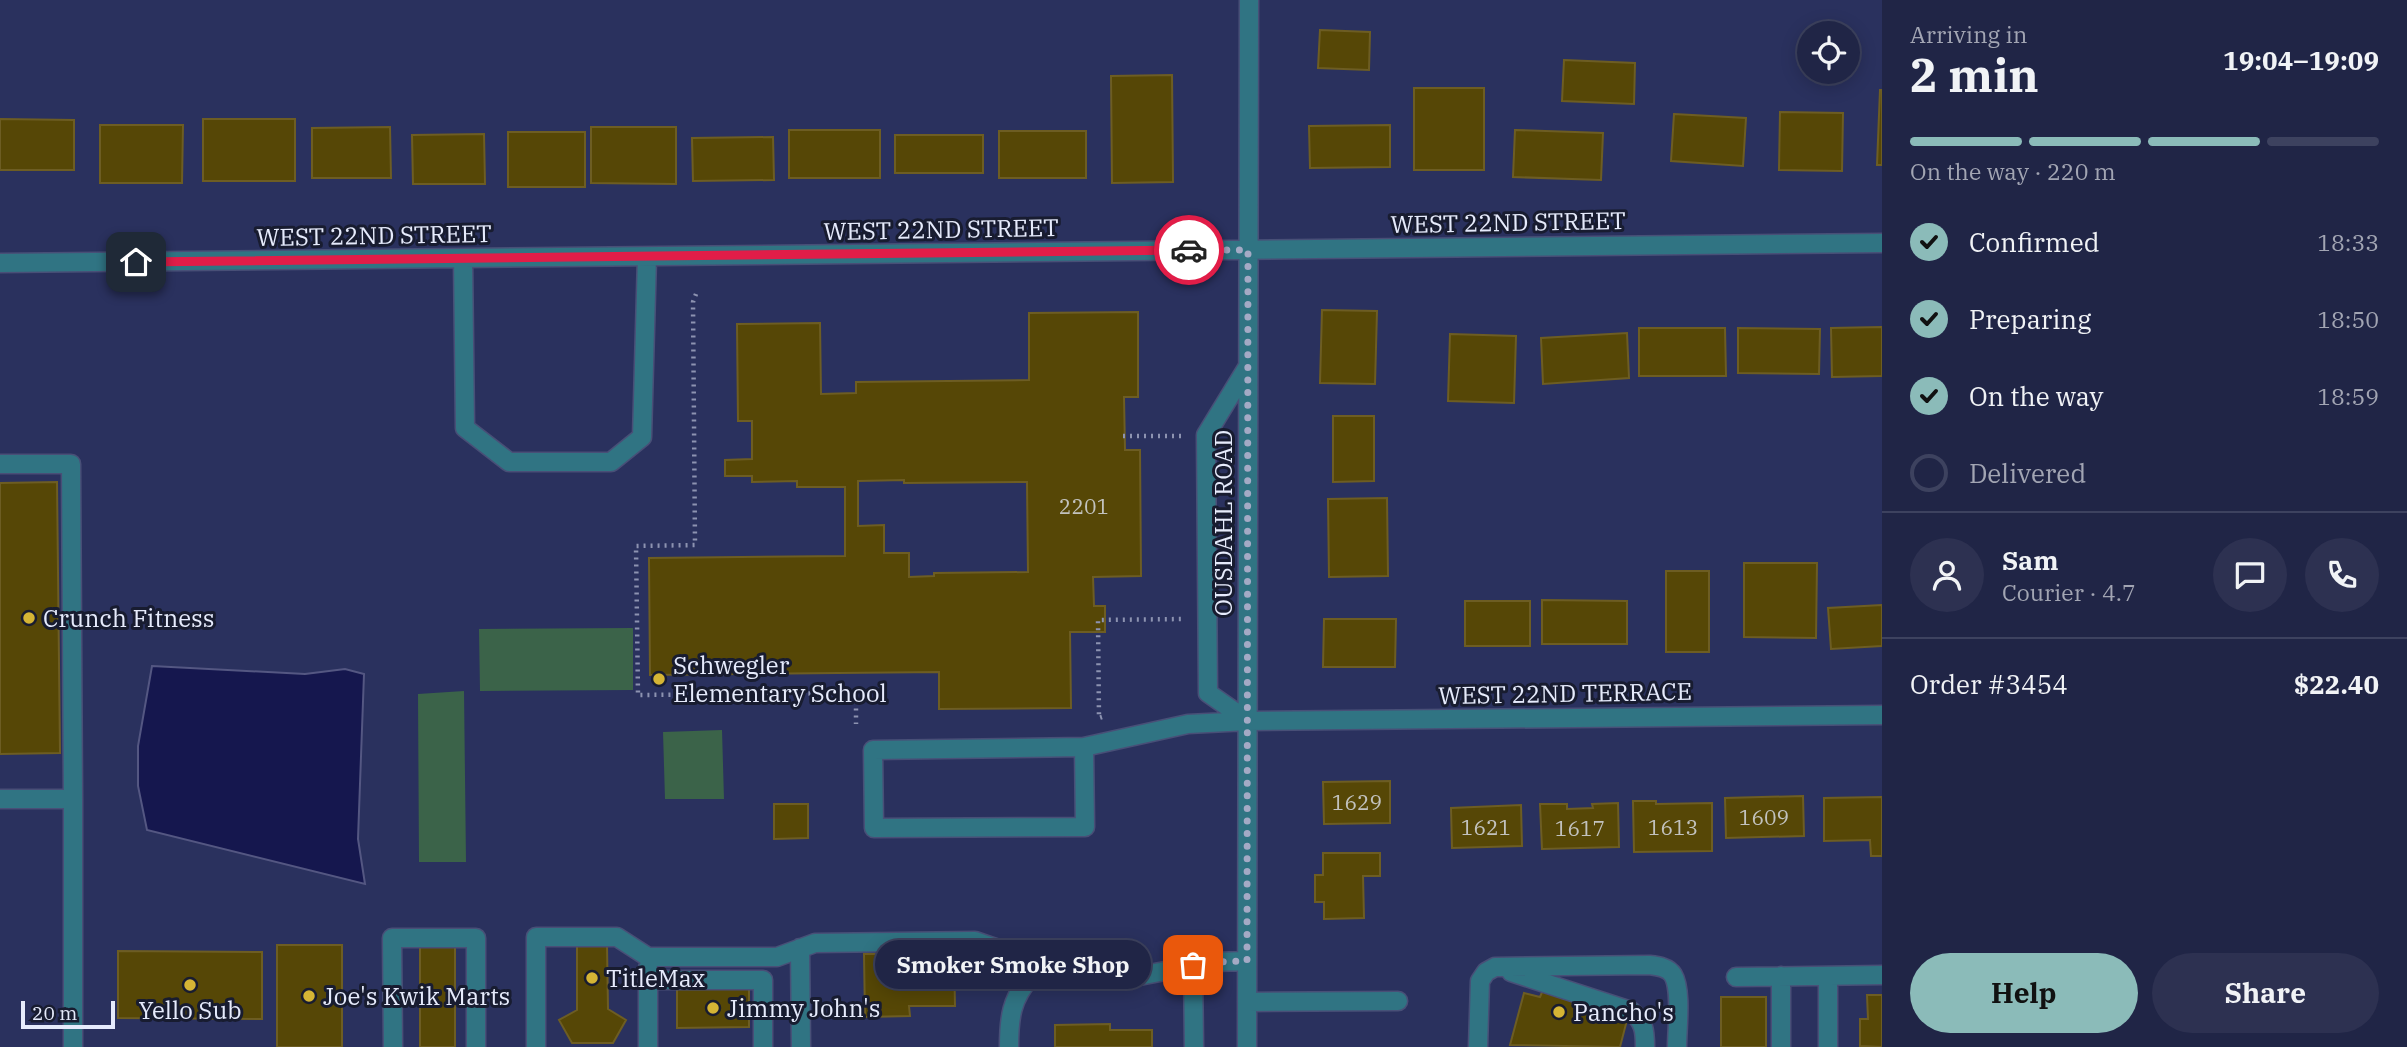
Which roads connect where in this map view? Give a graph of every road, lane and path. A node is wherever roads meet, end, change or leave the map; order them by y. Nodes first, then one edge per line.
1 (1249, 0) edge
2 (1882, 243) edge
3 (1248, 250) junction
4 (647, 257) junction
5 (463, 259) junction
6 (0, 263) edge
7 (696, 294) dead end
8 (1248, 366) junction
9 (1123, 436) dead end
10 (1187, 436) dead end
11 (0, 464) edge
12 (1186, 619) dead end
13 (1111, 715) dead end
14 (1882, 715) edge
15 (1248, 721) junction
16 (856, 724) dead end
17 (1084, 747) junction
18 (0, 799) edge
19 (73, 799) junction
20 (800, 948) junction
21 (648, 957) junction
22 (1247, 961) junction
23 (1193, 965) junction
24 (1495, 967) junction
25 (1828, 975) junction
26 (1882, 975) edge
27 (1031, 976) junction
28 (1736, 976) dead end
29 (1781, 976) junction
30 (648, 980) junction
31 (1398, 1000) dead end
32 (1247, 1002) junction
33 (73, 1047) edge
34 (393, 1047) edge
35 (476, 1047) edge
36 (536, 1047) edge
37 (648, 1047) edge
38 (763, 1047) edge
39 (801, 1047) edge
40 (1009, 1047) edge
41 (1194, 1047) edge
42 (1247, 1047) edge
43 (1478, 1047) edge
44 (1646, 1047) edge
45 (1677, 1047) edge
46 (1781, 1047) edge
47 (1828, 1047) edge

1 - 3 street, OUSDAHL ROAD
2 - 3 street, WEST 22ND STREET
3 - 4 street, WEST 22ND STREET
3 - 8 street, OUSDAHL ROAD
4 - 5 street, WEST 22ND STREET
4 - 5 street
5 - 6 street, WEST 22ND STREET
7 - 16 path
8 - 15 street, OUSDAHL ROAD
8 - 15 street
9 - 10 path
11 - 19 street
12 - 13 path
14 - 15 street, WEST 22ND TERRACE
15 - 17 street, WEST 22ND TERRACE
15 - 22 street, OUSDAHL ROAD
17 - 17 street, WEST 22ND TERRACE
18 - 19 street
19 - 33 street
20 - 21 street
20 - 27 street
20 - 39 street
21 - 30 street
21 - 36 street
22 - 23 street
22 - 32 street, OUSDAHL ROAD
23 - 27 street
23 - 41 street
24 - 43 street
24 - 44 street
24 - 45 street
25 - 26 street
25 - 29 street
25 - 47 street
27 - 40 street
28 - 29 street
29 - 46 street
30 - 37 street
30 - 38 street
31 - 32 street
32 - 42 street, OUSDAHL ROAD
34 - 35 street

